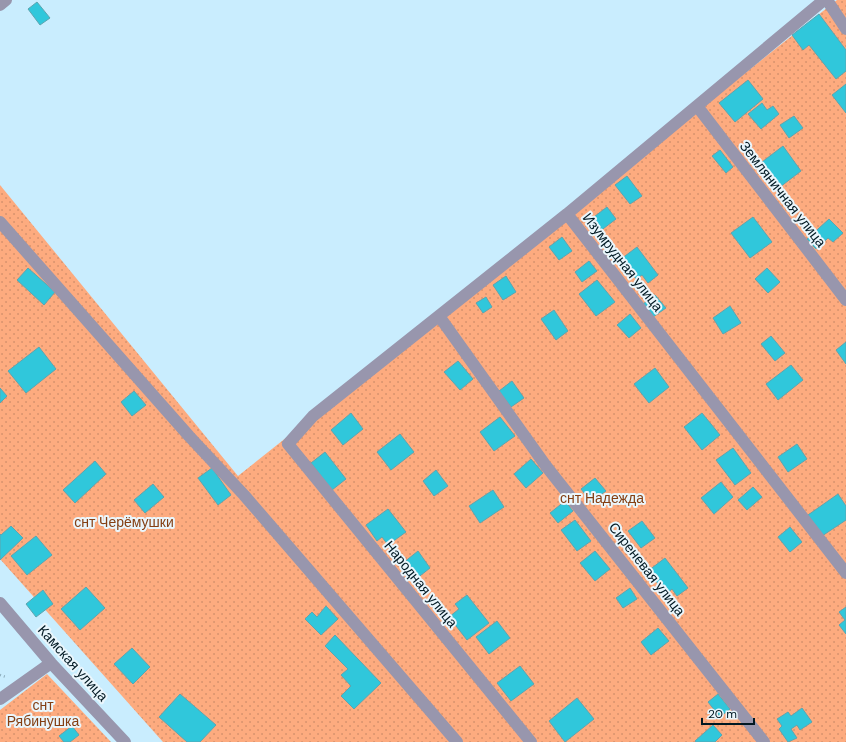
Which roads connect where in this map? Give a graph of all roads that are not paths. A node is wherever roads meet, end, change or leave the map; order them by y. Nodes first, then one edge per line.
1 (6, 0) edge
2 (825, 0) edge
3 (0, 5) edge
4 (846, 29) edge
5 (697, 106) junction
6 (567, 214) junction
7 (0, 222) edge
8 (846, 300) edge
9 (439, 316) junction
10 (846, 573) edge
11 (0, 603) edge
12 (51, 663) junction
13 (0, 699) edge
14 (125, 742) edge
15 (457, 742) edge
16 (531, 742) edge
17 (764, 742) edge

1 - 3 street
2 - 4 street
2 - 5 street, Изумрудная улица
5 - 6 street, Изумрудная улица
5 - 8 street, Земляничная улица
6 - 9 street
6 - 10 street, Изумрудная улица
7 - 15 street
9 - 16 street, Народная улица
9 - 17 street, Сиреневая улица
11 - 12 street, Камская улица
12 - 13 street
12 - 14 street, Камская улица

